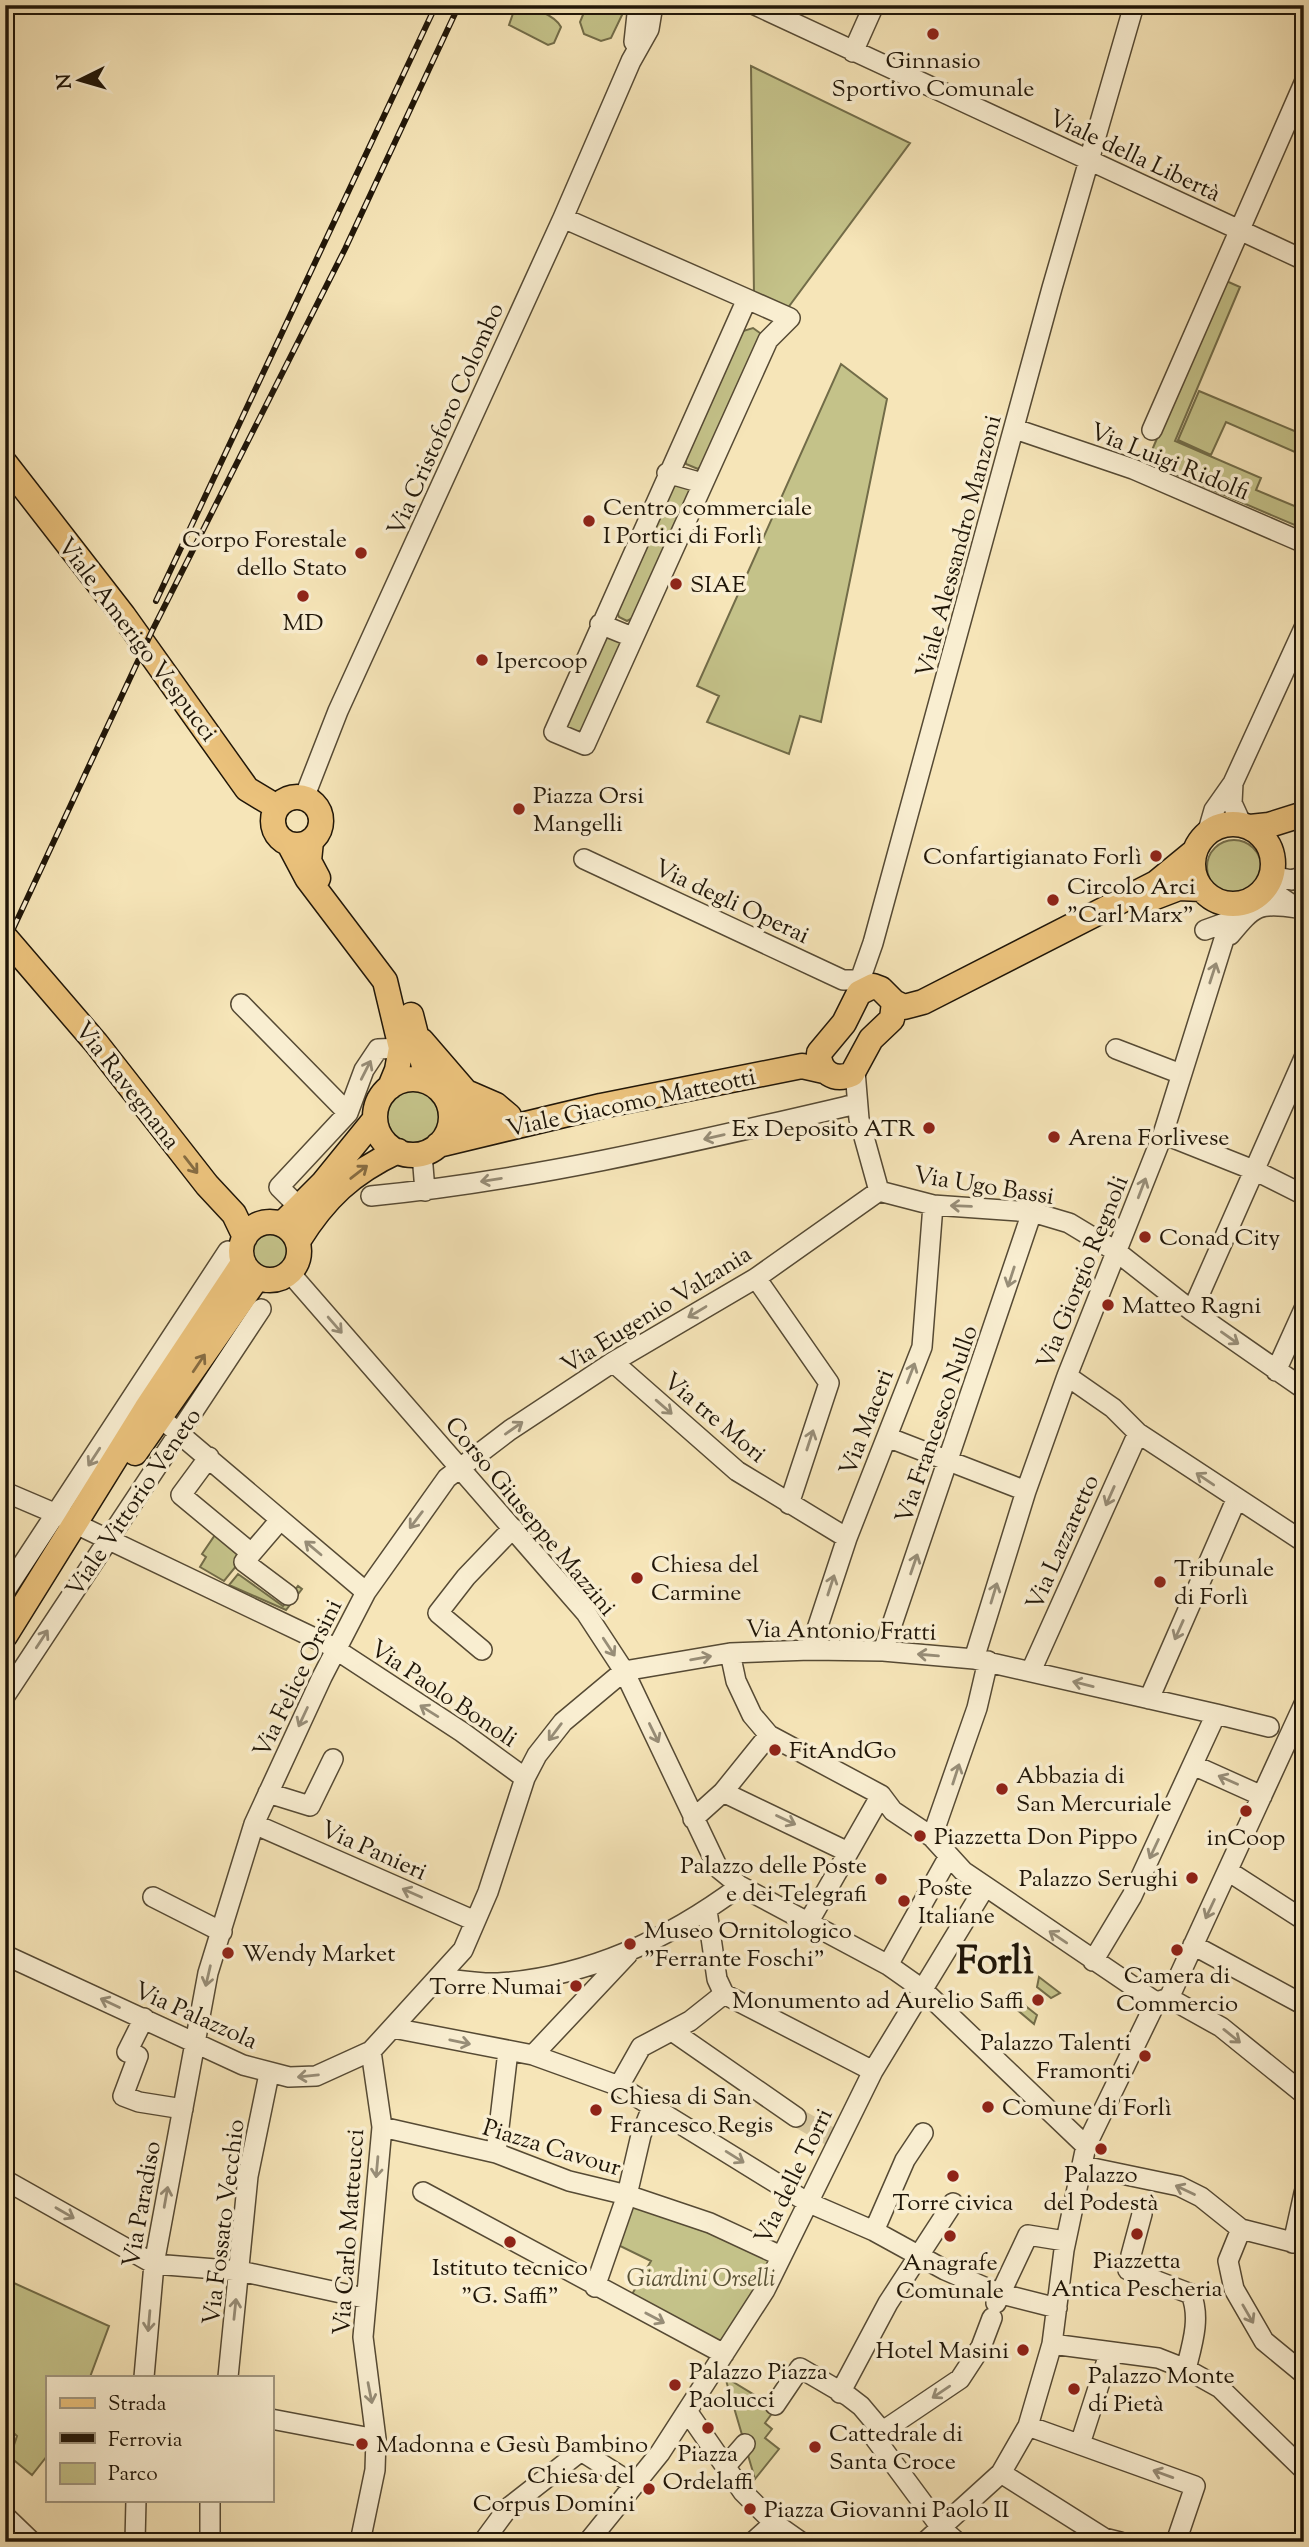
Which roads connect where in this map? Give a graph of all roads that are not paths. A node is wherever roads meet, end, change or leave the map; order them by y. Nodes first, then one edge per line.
1 (638, 5) edge
2 (653, 5) edge
3 (662, 5) edge
4 (755, 5) edge
5 (874, 5) edge
6 (1135, 5) edge
7 (649, 29) junction
8 (853, 52) junction
9 (631, 61) junction
10 (1304, 83) edge
11 (1091, 162) junction
12 (564, 218) junction
13 (1239, 230) junction
14 (1304, 260) edge
15 (747, 299) junction
16 (1015, 429) junction
17 (1152, 430) dead end
18 (5, 463) edge
19 (667, 472) junction
20 (702, 483) junction
21 (1304, 543) edge
22 (600, 624) junction
23 (1304, 628) edge
24 (632, 637) junction
25 (1233, 783) junction
26 (304, 797) junction
27 (277, 807) junction
28 (1304, 815) edge
29 (1246, 826) junction
30 (1201, 842) junction
31 (300, 843) junction
32 (1268, 844) junction
33 (584, 859) dead end
34 (1304, 876) edge
35 (1269, 881) junction
36 (1202, 889) junction
37 (1302, 906) edge
38 (1232, 912) junction
39 (1205, 930) dead end
40 (5, 937) edge
41 (1222, 944) junction
42 (864, 987) junction
43 (241, 1004) dead end
44 (893, 1011) junction
45 (407, 1041) junction
46 (1116, 1049) dead end
47 (1304, 1058) edge
48 (833, 1068) junction
49 (1181, 1074) junction
50 (390, 1087) junction
51 (436, 1088) junction
52 (855, 1112) junction
53 (348, 1113) junction
54 (509, 1116) junction
55 (376, 1119) junction
56 (1163, 1134) junction
57 (419, 1150) junction
58 (1256, 1171) junction
59 (425, 1191) junction
60 (879, 1191) junction
61 (1304, 1195) edge
62 (371, 1196) dead end
63 (933, 1205) junction
64 (1032, 1212) junction
65 (293, 1224) junction
66 (1117, 1252) junction
67 (243, 1257) junction
68 (290, 1273) junction
69 (756, 1278) junction
70 (261, 1309) dead end
71 (1304, 1309) edge
72 (1192, 1311) junction
73 (613, 1362) junction
74 (1276, 1371) junction
75 (1067, 1376) junction
76 (1304, 1389) edge
77 (154, 1415) junction
78 (1138, 1433) junction
79 (887, 1437) junction
80 (209, 1457) junction
81 (950, 1462) junction
82 (460, 1469) junction
83 (1026, 1491) junction
84 (5, 1492) edge
85 (1236, 1500) junction
86 (789, 1504) junction
87 (279, 1520) junction
88 (71, 1521) junction
89 (513, 1528) junction
90 (847, 1538) junction
91 (106, 1539) junction
92 (1304, 1542) edge
93 (251, 1553) junction
94 (5, 1591) edge
95 (366, 1592) junction
96 (288, 1595) dead end
97 (5, 1636) edge
98 (482, 1650) dead end
99 (810, 1650) junction
100 (335, 1651) junction
101 (883, 1651) junction
102 (730, 1653) junction
103 (981, 1660) junction
104 (624, 1671) junction
105 (1031, 1671) junction
106 (5, 1696) edge
107 (1149, 1699) junction
108 (1302, 1711) edge
109 (1216, 1714) junction
110 (1280, 1732) junction
111 (769, 1735) junction
112 (333, 1759) dead end
113 (1194, 1765) junction
114 (525, 1778) junction
115 (723, 1792) junction
116 (268, 1793) junction
117 (881, 1795) junction
118 (1262, 1796) junction
119 (693, 1819) junction
120 (254, 1824) junction
121 (932, 1838) junction
122 (848, 1852) junction
123 (956, 1865) junction
124 (1228, 1871) junction
125 (740, 1886) junction
126 (985, 1887) junction
127 (153, 1898) dead end
128 (707, 1910) junction
129 (1304, 1920) edge
130 (475, 1921) junction
131 (808, 1923) junction
132 (222, 1932) junction
133 (1193, 1945) junction
134 (631, 1950) junction
135 (5, 1955) edge
136 (1093, 1961) junction
137 (888, 1965) junction
138 (439, 1978) junction
139 (922, 1989) junction
140 (724, 1994) junction
141 (1162, 2000) junction
142 (1304, 2005) edge
143 (144, 2018) junction
144 (393, 2028) junction
145 (672, 2031) junction
146 (195, 2040) junction
147 (371, 2051) junction
148 (508, 2051) junction
149 (533, 2055) junction
150 (873, 2071) junction
151 (269, 2074) junction
152 (619, 2086) junction
153 (1304, 2094) edge
154 (653, 2105) junction
155 (183, 2109) junction
156 (796, 2117) tunnel mouth
157 (382, 2127) junction
158 (923, 2133) dead end
159 (1086, 2146) junction
160 (497, 2148) junction
161 (1083, 2166) junction
162 (5, 2180) edge
163 (423, 2192) dead end
164 (1304, 2193) edge
165 (627, 2195) junction
166 (807, 2202) junction
167 (953, 2203) dead end
168 (1142, 2214) dead end
169 (1241, 2229) junction
170 (874, 2231) junction
171 (1065, 2241) junction
172 (1298, 2244) edge
173 (780, 2256) junction
174 (919, 2256) junction
175 (154, 2264) junction
176 (240, 2271) junction
177 (595, 2287) junction
178 (365, 2298) junction
179 (995, 2305) junction
180 (1057, 2308) junction
181 (1052, 2344) junction
182 (724, 2354) junction
183 (1109, 2354) junction
184 (1186, 2369) junction
185 (1304, 2374) edge
186 (144, 2376) edge
187 (228, 2376) edge
188 (840, 2393) junction
189 (775, 2405) dead end
190 (687, 2411) junction
191 (273, 2419) edge
192 (1035, 2428) junction
193 (874, 2437) junction
194 (376, 2439) junction
195 (745, 2444) dead end
196 (1080, 2444) junction
197 (726, 2467) junction
198 (1304, 2470) edge
199 (1006, 2476) junction
200 (633, 2484) junction
201 (136, 2502) edge
202 (210, 2502) edge
203 (5, 2516) edge
204 (774, 2523) junction
205 (950, 2535) edge
206 (32, 2542) edge
207 (135, 2542) edge
208 (209, 2542) edge
209 (360, 2542) edge
210 (483, 2542) edge
211 (588, 2542) edge
212 (753, 2542) edge
213 (801, 2542) edge
214 (925, 2542) edge
215 (1120, 2542) edge
216 (1176, 2542) edge

1 - 9 street
2 - 7 street
3 - 7 street
4 - 8 street, Viale della Libertà
5 - 8 street
6 - 11 street, Viale Alessandro Manzoni
7 - 9 street
8 - 11 street, Viale della Libertà
9 - 12 street, Via Cristoforo Colombo
10 - 13 street
11 - 13 street, Viale della Libertà
11 - 16 street, Viale Alessandro Manzoni
12 - 15 street
12 - 26 street, Via Cristoforo Colombo
13 - 14 street, Viale della Libertà
13 - 17 street
15 - 19 street
15 - 20 street
16 - 21 street, Via Luigi Ridolfi
16 - 42 street, Viale Alessandro Manzoni
18 - 27 main road, Viale Amerigo Vespucci
19 - 20 street
19 - 22 street
20 - 24 street
22 - 24 street
22 - 24 street
23 - 25 street
25 - 29 street
25 - 30 street
26 - 27 main road
26 - 31 main road
27 - 31 main road
28 - 29 main road
28 - 32 main road
29 - 30 main road
29 - 32 main road
30 - 36 main road
30 - 44 main road
31 - 45 main road
32 - 35 main road
33 - 42 street, Via degli Operai
34 - 35 street
35 - 37 street
35 - 38 main road
36 - 38 main road
36 - 44 main road
37 - 41 street
38 - 39 street
38 - 41 street, Via Giorgio Regnoli
40 -> 67 main road, Via Ravegnana
49 -> 41 street, Via Giorgio Regnoli
42 - 44 main road
42 - 48 main road
43 - 53 street
44 - 48 main road
45 - 50 main road
45 - 51 main road
53 -> 45 street
45 - 54 main road
46 - 49 street
47 - 58 street
48 - 52 street
48 - 54 main road, Viale Giacomo Matteotti
48 - 57 main road, Viale Giacomo Matteotti
49 - 56 street, Via Giorgio Regnoli
50 - 51 main road
50 - 55 main road
51 - 54 main road, Viale Giacomo Matteotti
51 - 57 main road
52 -> 59 street
52 - 60 street
53 - 65 street
55 - 57 main road
55 - 65 main road
56 - 58 street
66 -> 56 street, Via Giorgio Regnoli
57 - 59 street
65 -> 57 main road, Viale Giacomo Matteotti
58 - 61 street
58 - 72 street
59 - 62 street
60 - 63 street, Via Ugo Bassi
60 - 69 street, Via Eugenio Valzania
64 -> 63 street, Via Ugo Bassi
79 -> 63 street, Via Maceri
64 - 66 street, Via Ugo Bassi
64 -> 81 street, Via Francesco Nullo
65 - 67 main road
65 - 68 main road
66 - 72 street, Via Ugo Bassi
66 - 75 street, Via Giorgio Regnoli
67 - 68 main road
77 -> 67 main road, Viale Vittorio Veneto
67 - 77 main road, Viale Vittorio Veneto
68 -> 82 street, Corso Giuseppe Mazzini
69 -> 73 street, Via Eugenio Valzania
86 -> 69 street
70 - 77 street, Viale Vittorio Veneto
71 - 74 street
72 -> 74 street, Via Ugo Bassi
82 -> 73 street, Via Eugenio Valzania
73 -> 86 street, Via tre Mori
74 - 76 street, Via Ugo Bassi
75 - 78 street
75 - 83 street, Via Giorgio Regnoli
77 - 80 street
77 - 88 main road, Viale Vittorio Veneto
77 -> 88 street, Viale Vittorio Veneto
77 - 91 street, Viale Vittorio Veneto
85 -> 78 street
78 -> 105 street, Via Lazzaretto
79 - 81 street
79 - 90 street, Via Maceri
80 - 87 street
80 - 93 street
81 - 83 street
101 -> 81 street, Via Francesco Nullo
82 - 89 street, Corso Giuseppe Mazzini
82 -> 95 street, Via Felice Orsini
103 -> 83 street, Via Giorgio Regnoli
84 - 88 street, Via Paolo Bonoli
85 - 92 street
85 -> 107 street
86 - 90 street, Via tre Mori
87 - 93 street
95 -> 87 street
88 - 91 street, Via Paolo Bonoli
88 - 94 street, Viale Vittorio Veneto
88 - 97 main road, Viale Vittorio Veneto
89 - 98 street
89 -> 104 street, Corso Giuseppe Mazzini
99 -> 90 street, Via Maceri
91 - 100 street, Via Paolo Bonoli
106 -> 91 street, Viale Vittorio Veneto
93 - 96 street
95 - 100 street, Via Felice Orsini
99 - 101 street, Via Antonio Fratti
99 - 102 street, Via Antonio Fratti
114 -> 100 street, Via Paolo Bonoli
100 -> 116 street, Via Felice Orsini
103 -> 101 street, Via Antonio Fratti
104 -> 102 street, Via Antonio Fratti
102 - 111 street
103 - 105 street, Via Antonio Fratti
121 -> 103 street, Via Giorgio Regnoli
104 -> 114 street
104 -> 119 street, Corso Giuseppe Mazzini
107 -> 105 street, Via Antonio Fratti
107 - 109 street, Via Antonio Fratti
108 - 110 street
109 - 110 street, Via Antonio Fratti
109 - 113 street
110 - 118 street
111 - 115 street
111 - 117 street
112 - 116 street
118 -> 113 street
113 -> 136 street
114 - 130 street
115 - 119 street
115 -> 122 street
116 - 120 street, Via Felice Orsini
117 - 121 street
117 - 122 street
118 - 124 street
119 - 125 street, Corso Giuseppe Mazzini
130 -> 120 street, Via Panieri
120 - 132 street, Via Felice Orsini
121 - 123 street
122 - 131 street
123 - 126 street
123 - 137 street
124 - 129 street
124 -> 133 street
125 - 128 street
125 - 131 street, Corso Giuseppe Mazzini
136 -> 126 street
126 - 139 street, Via delle Torri
127 - 132 street
128 - 134 street
128 - 140 street
130 - 138 street
131 - 137 street, Corso Giuseppe Mazzini
132 -> 146 street, Via Felice Orsini
133 - 141 street
133 - 142 street
134 - 138 street
134 - 149 street
143 -> 135 street, Via Palazzola
136 - 141 street
137 - 139 street, Corso Giuseppe Mazzini
138 - 144 street
139 - 150 street, Via delle Torri
139 - 159 street, Corso Giuseppe Mazzini
140 - 145 street
140 - 150 street
141 -> 153 street
141 - 159 street
143 - 146 street, Via Palazzola
143 - 155 street
144 - 147 street
144 -> 148 street
145 - 152 street
145 - 156 street
146 - 151 street, Via Palazzola
146 - 155 street, Via Paradiso
147 -> 151 street, Via Palazzola
147 - 157 street, Via Carlo Matteucci
148 - 149 street
148 - 160 street
149 - 152 street
150 - 166 street, Via delle Torri
151 - 176 street, Via Fossato Vecchio
152 - 154 street
154 - 165 street
154 -> 166 street
175 -> 155 street, Via Paradiso
157 - 160 street, Piazza Cavour
157 -> 178 street, Via Carlo Matteucci
158 - 170 street
159 - 161 street
160 - 165 street, Piazza Cavour
169 -> 161 street
161 - 171 street
162 -> 175 street
163 - 177 street
164 - 172 street
165 - 173 street
165 - 177 street, Piazza Cavour
166 - 170 street
166 - 173 street, Via delle Torri
167 - 174 street
168 - 184 street
169 - 172 street
169 -> 185 street
170 - 174 street
171 - 179 street
171 - 180 street
173 - 182 street, Via delle Torri
174 - 179 street
174 - 188 street
175 - 176 street
175 -> 186 street, Via Paradiso
176 - 178 street
187 -> 176 street, Via Fossato Vecchio
177 -> 182 street
178 -> 194 street, Via Carlo Matteucci
179 - 180 street
179 -> 193 street
180 - 181 street
181 - 183 street
181 - 192 street
182 - 190 street, Via delle Torri
183 - 184 street
183 - 196 street
184 - 198 street
188 - 189 street
188 - 193 street
190 - 197 street
190 - 200 street, Via delle Torri
191 - 194 street
192 - 196 street
192 - 199 street
193 - 205 street
194 - 209 street, Via Carlo Matteucci
195 - 197 street
216 -> 196 street
197 - 204 street
199 - 205 street
199 - 215 street
200 - 210 street
200 - 211 street, Via delle Torri
201 - 207 street
202 - 208 street
203 - 206 street
204 - 212 street
204 - 213 street
205 - 214 street

